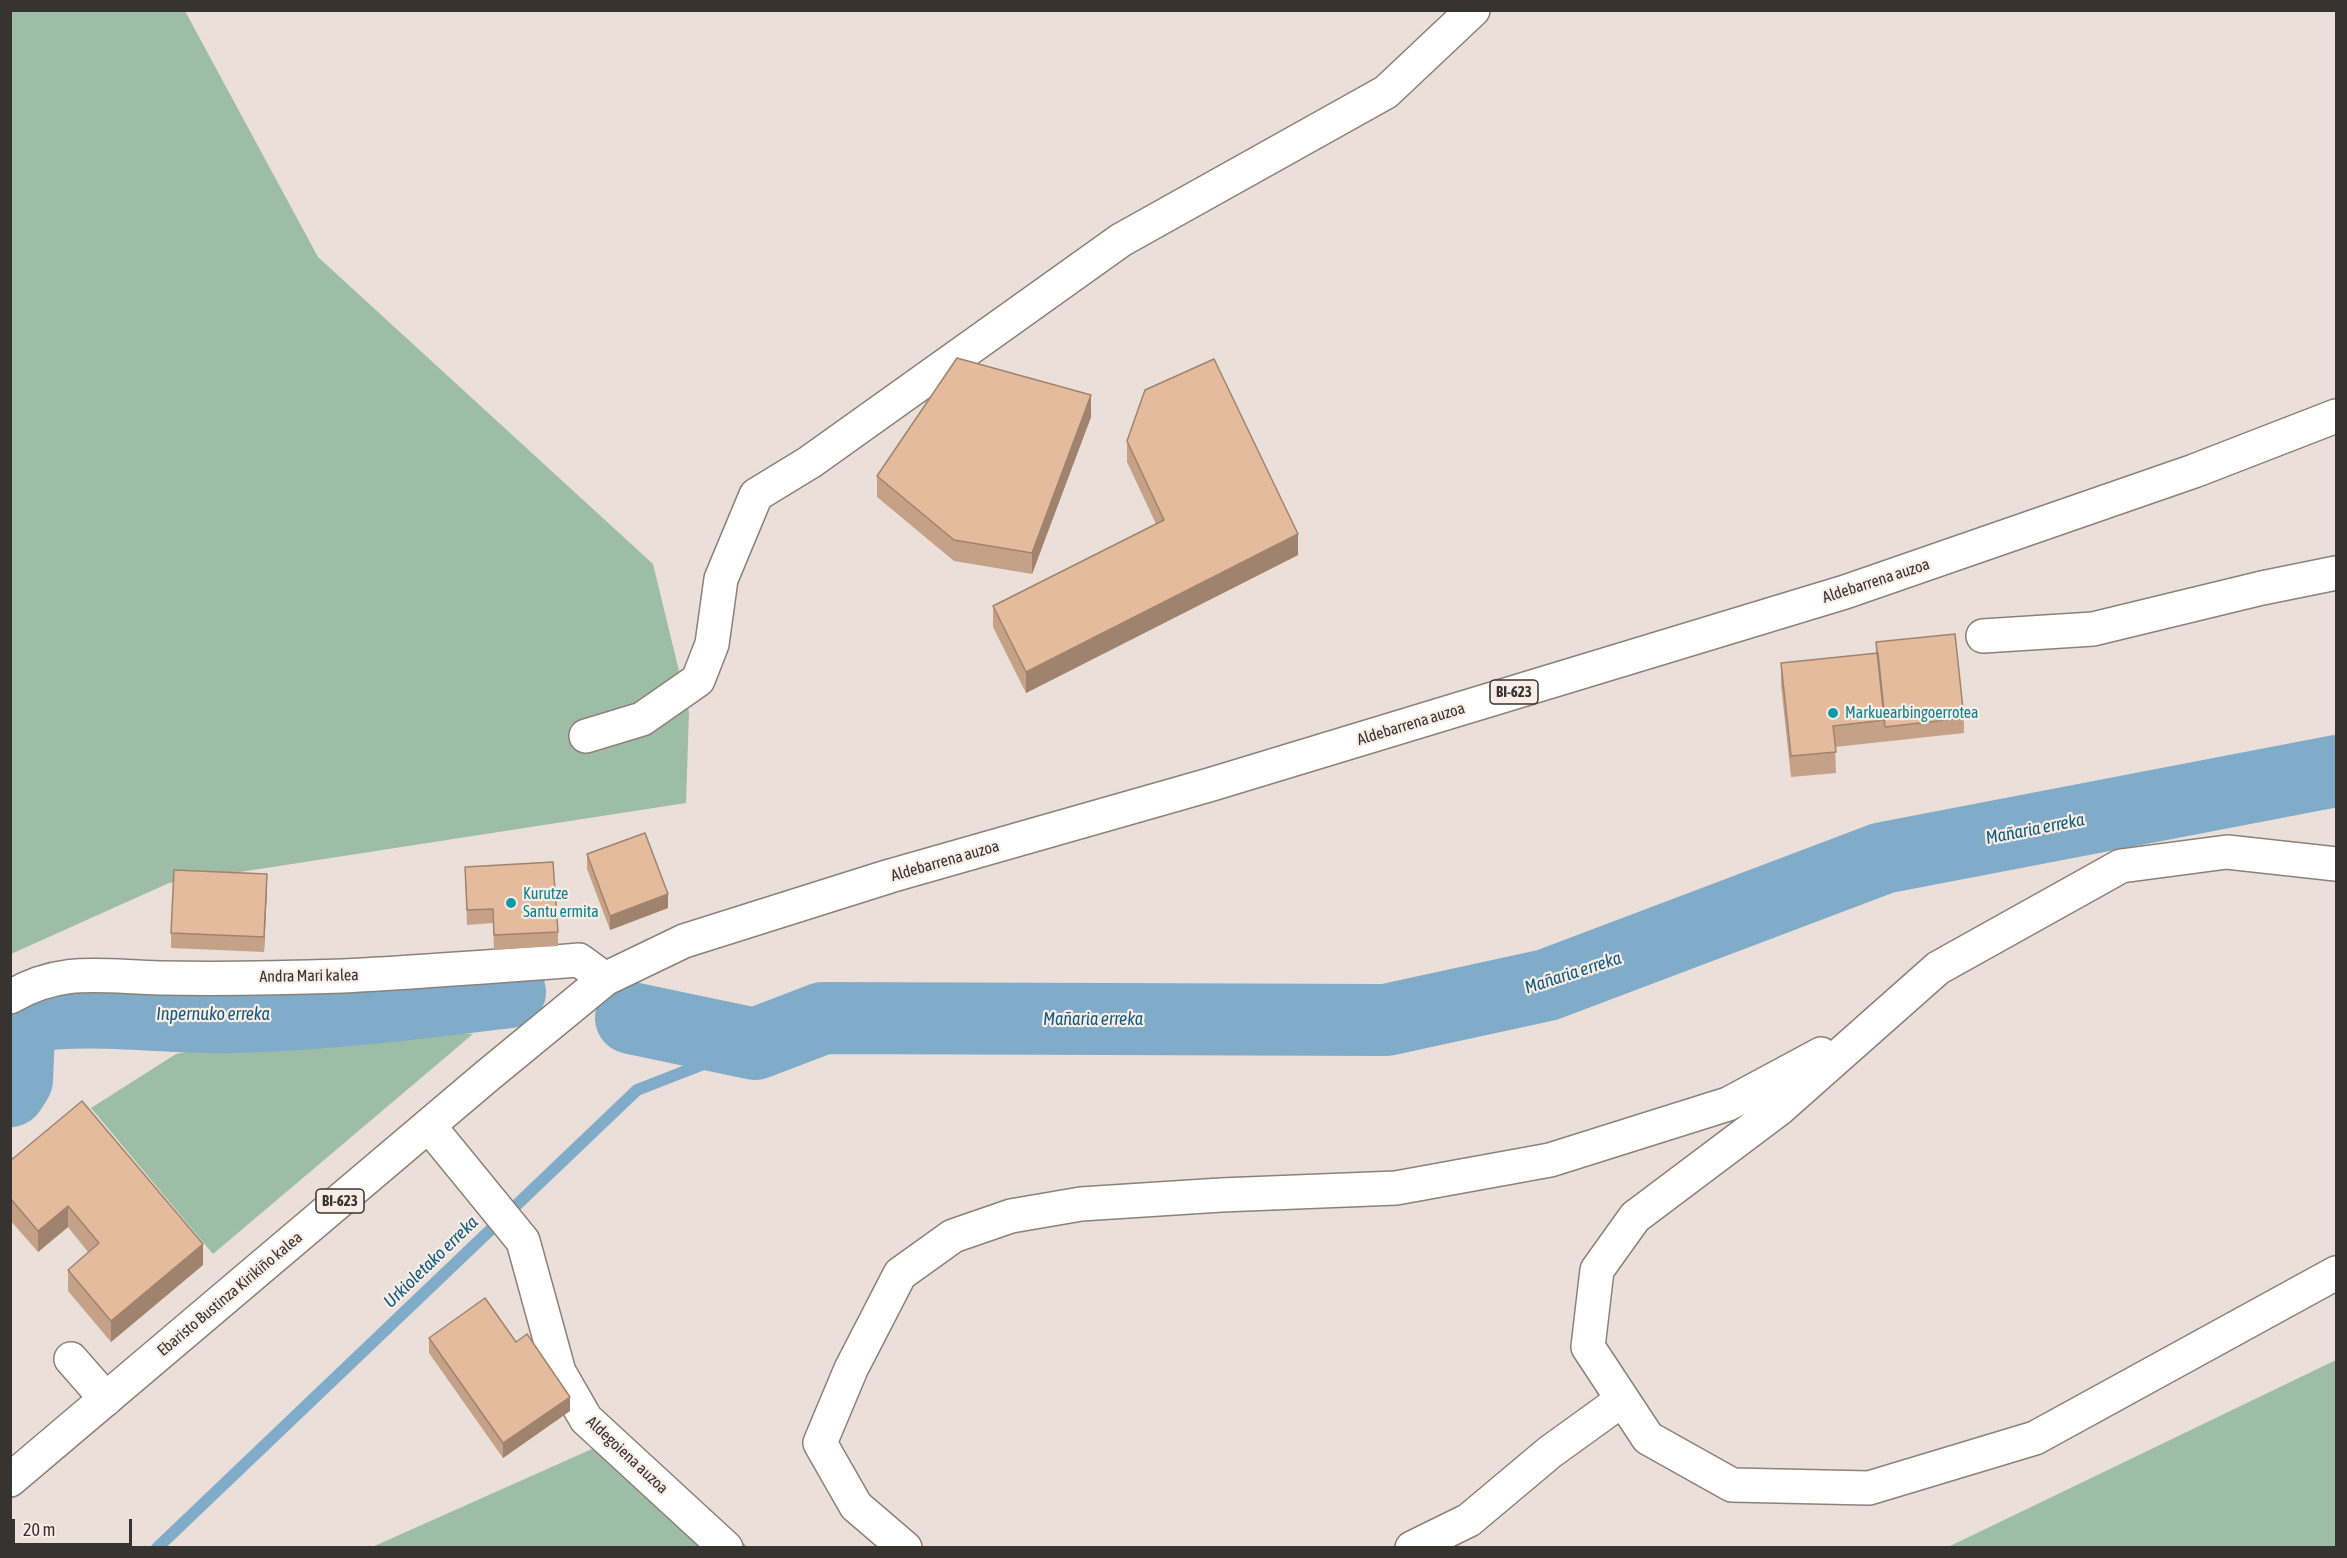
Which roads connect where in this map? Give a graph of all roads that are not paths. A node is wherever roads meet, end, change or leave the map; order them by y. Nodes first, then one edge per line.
1 (1473, 10) edge
2 (2337, 416) edge
3 (2337, 573) edge
4 (1983, 636) dead end
5 (586, 736) dead end
6 (2337, 864) edge
7 (684, 942) joint
8 (605, 979) junction
9 (10, 997) edge
10 (1870, 1027) junction
11 (429, 1126) junction
12 (2337, 1273) edge
13 (71, 1359) dead end
14 (106, 1399) junction
15 (1622, 1400) junction
16 (10, 1480) edge
17 (726, 1548) edge
18 (905, 1548) edge
19 (1412, 1548) edge

1 - 5 main road
2 - 7 main road, Aldebarrena auzoa / BI-623
3 - 4 main road
6 - 10 main road
7 - 8 main road, Ebaristo Bustinza Kirikiño kalea / BI-623
8 - 9 main road, Andra Mari kalea
8 - 11 main road, Ebaristo Bustinza Kirikiño kalea / BI-623
10 - 15 main road
10 - 18 main road
11 - 14 main road, Ebaristo Bustinza Kirikiño kalea / BI-623
11 - 17 main road, Aldegoiena auzoa
12 - 15 main road
13 - 14 main road
14 - 16 main road, Ebaristo Bustinza Kirikiño kalea / BI-623
15 - 19 main road

